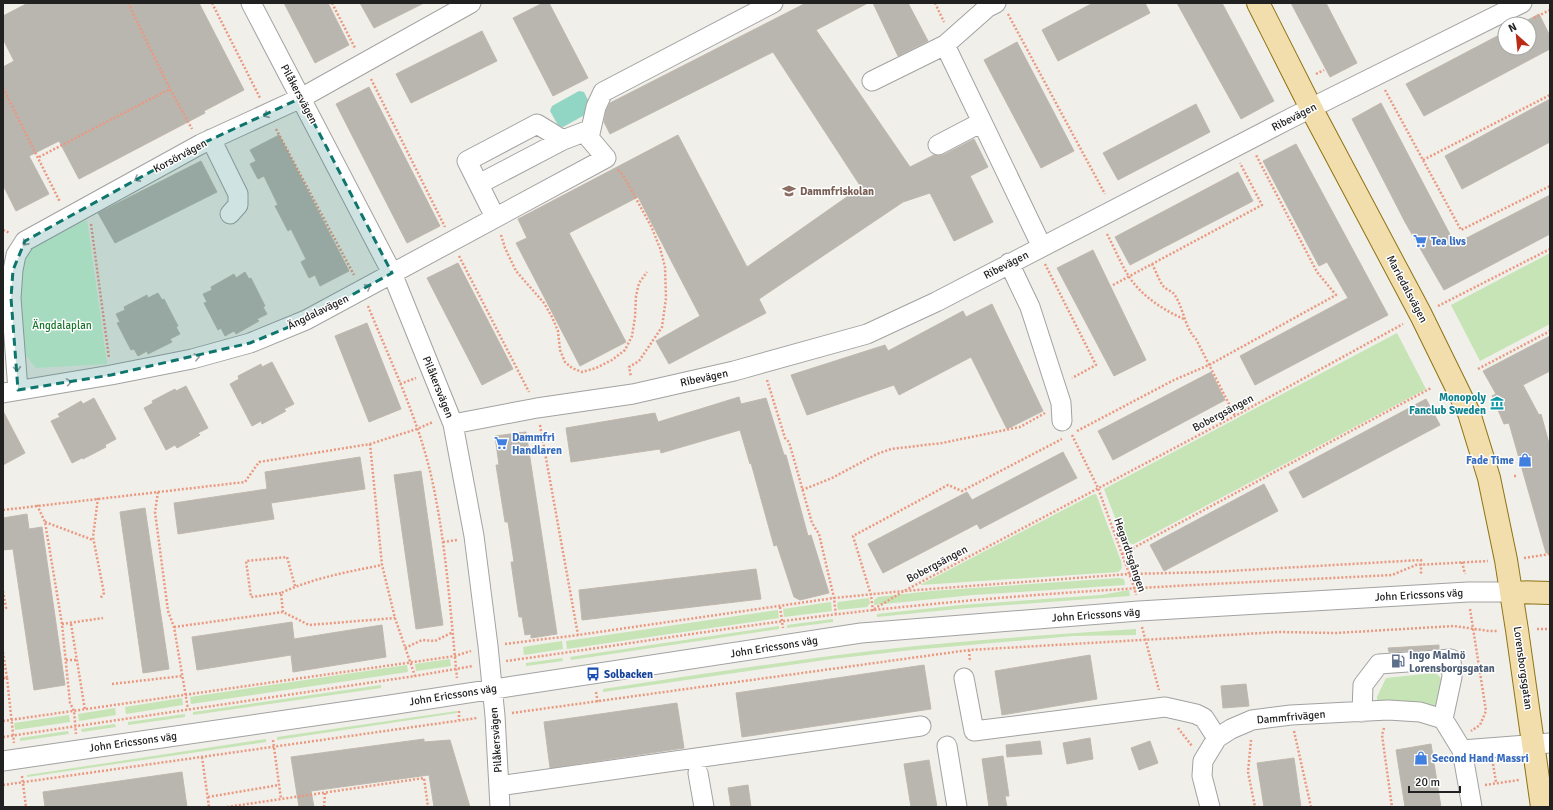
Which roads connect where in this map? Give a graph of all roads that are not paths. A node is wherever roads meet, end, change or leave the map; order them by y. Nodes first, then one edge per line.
1 (251, 3) edge
2 (471, 3) edge
3 (773, 3) edge
4 (1258, 3) edge
5 (1522, 3) edge
6 (996, 6) edge
7 (946, 45) junction
8 (872, 81) dead end
9 (302, 98) junction
10 (1311, 108) junction
11 (982, 122) junction
12 (589, 138) junction
13 (563, 140) junction
14 (206, 142) junction
15 (938, 145) dead end
16 (479, 184) junction
17 (230, 214) dead end
18 (495, 217) junction
19 (1040, 248) junction
20 (1009, 264) junction
21 (392, 273) junction
22 (11, 392) edge
23 (451, 419) junction
24 (1065, 422) road end
25 (1511, 592) junction
26 (1550, 593) edge
27 (964, 678) dead end
28 (492, 689) junction
29 (1362, 712) junction
30 (1443, 720) junction
31 (921, 726) dead end
32 (1216, 738) junction
33 (1542, 744) edge
34 (947, 746) dead end
35 (1459, 746) junction
36 (3, 761) edge
37 (698, 773) dead end
38 (499, 786) junction
39 (500, 807) edge
40 (704, 807) edge
41 (957, 807) edge
42 (1210, 807) edge
43 (1472, 807) edge
44 (1542, 807) edge

1 - 9 street, Pilåkersvägen
2 - 9 street, Korsörvägen
3 - 12 street
4 - 10 main road, Mariedalsvägen
5 - 10 street, Ribevägen
6 - 7 street
7 - 8 street
7 - 11 street
9 -> 14 street, Korsörvägen
9 - 21 street, Pilåkersvägen
10 - 19 street, Ribevägen
10 - 25 main road, Mariedalsvägen
11 - 15 street
11 - 19 street
12 - 13 street
12 - 18 street, Ängdalavägen
13 - 16 street
13 - 16 street
14 - 17 street
14 -> 22 street, Korsörvägen
16 - 18 street
18 - 21 street, Ängdalavägen
19 - 20 street, Ribevägen
20 - 23 street, Ribevägen
20 - 24 street
22 -> 21 street, Ängdalavägen
21 - 23 street, Pilåkersvägen
23 - 28 street, Pilåkersvägen
25 - 26 main road, John Ericssons väg
25 - 28 street, John Ericssons väg
25 - 33 main road, Lorensborgsgatan
27 - 32 street
28 - 36 street, John Ericssons väg
28 - 38 street, Pilåkersvägen
29 - 30 street, Dammfrivägen
29 - 30 street
29 - 32 street, Dammfrivägen
30 - 35 street
31 - 38 street
32 - 42 street
33 - 35 street
33 - 44 main road, Lorensborgsgatan
34 - 41 street
35 - 43 street
37 - 40 street
38 - 39 street, Pilåkersvägen

